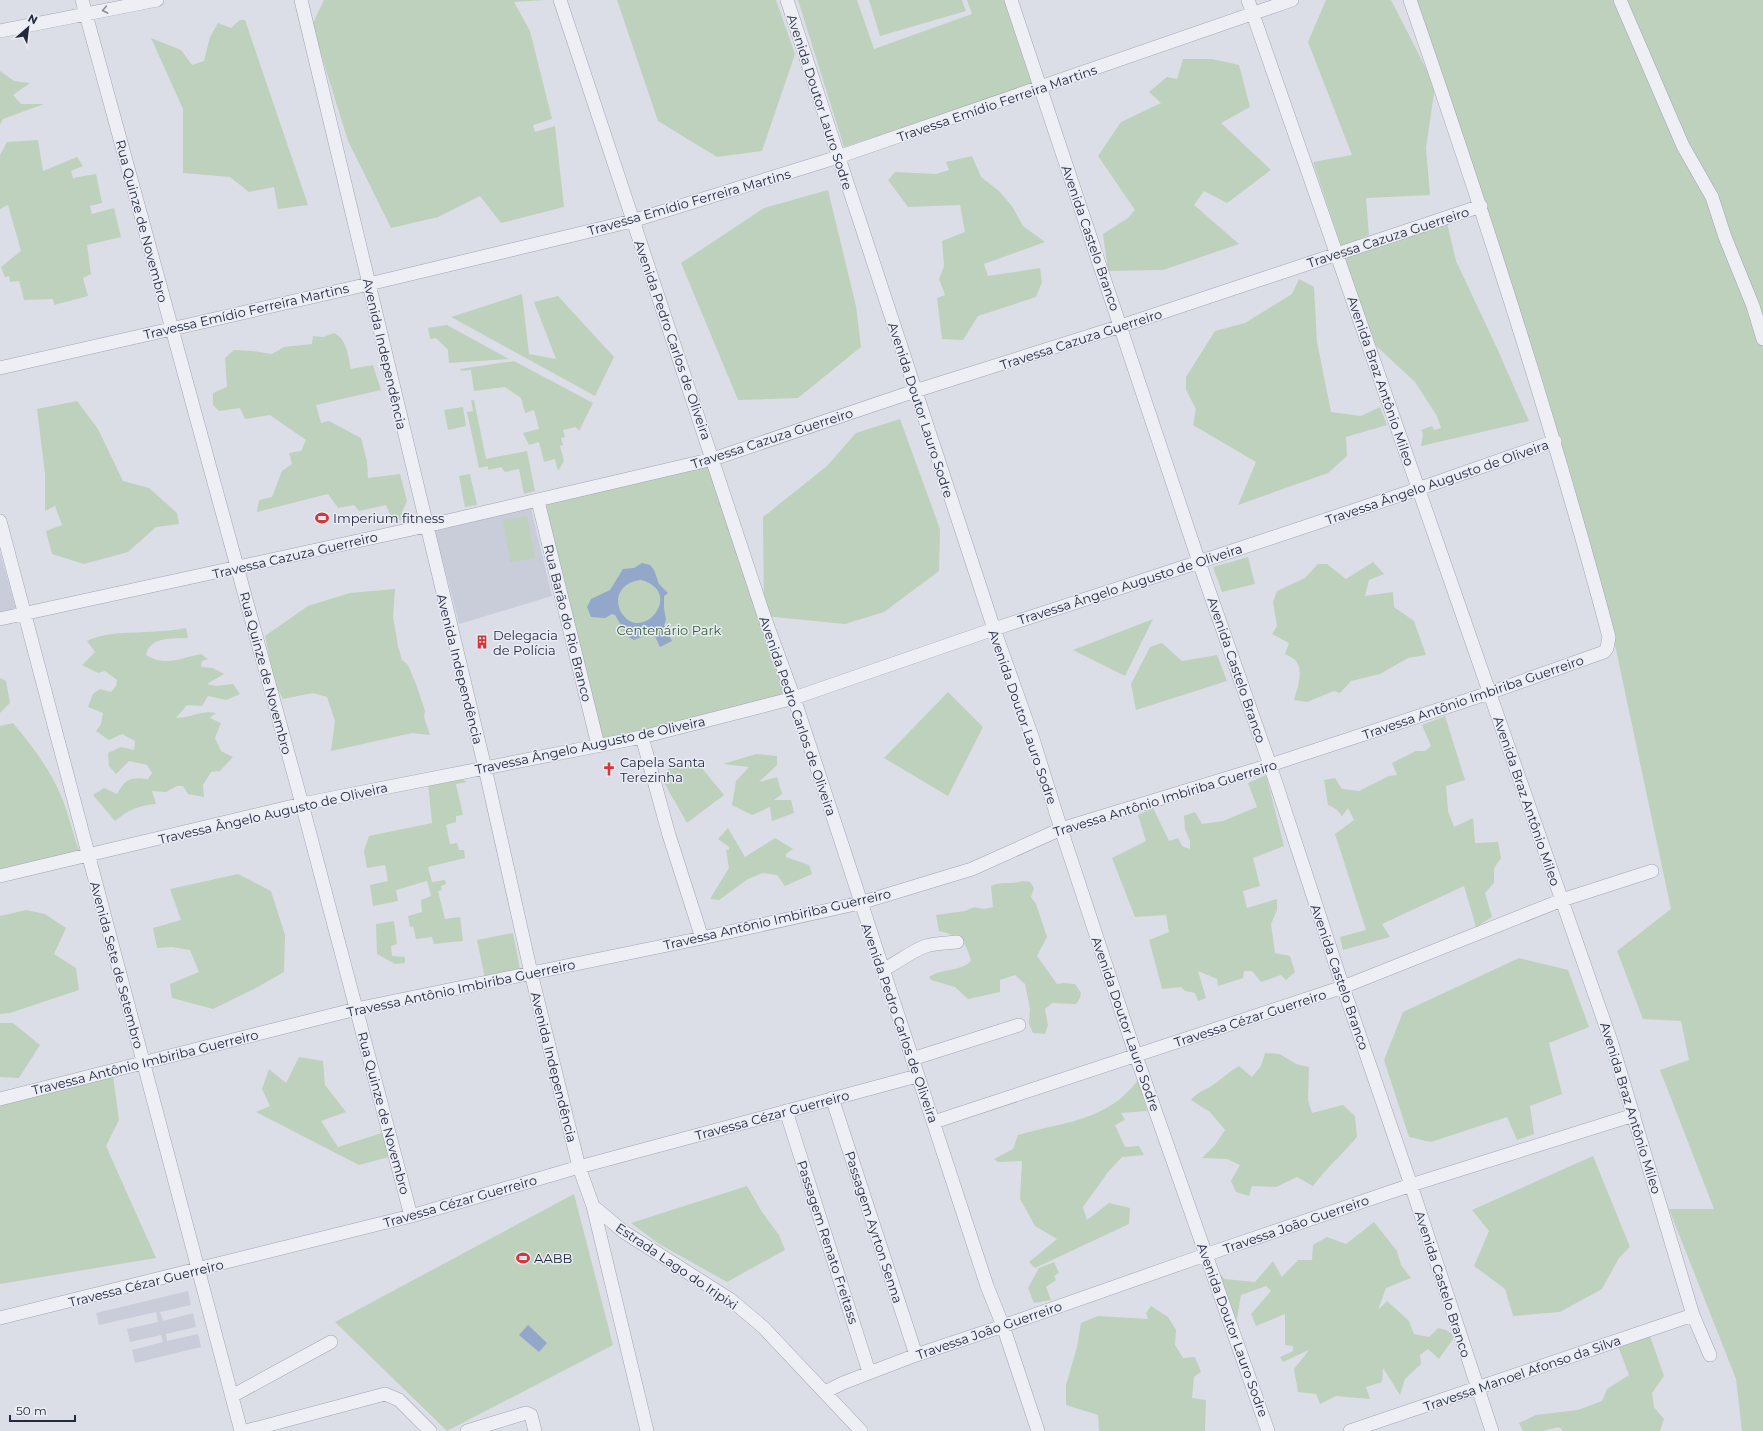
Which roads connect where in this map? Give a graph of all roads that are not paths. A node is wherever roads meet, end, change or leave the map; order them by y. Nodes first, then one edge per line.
1 (82, 0) edge
2 (157, 0) edge
3 (301, 0) edge
4 (560, 0) edge
5 (787, 0) edge
6 (1011, 0) edge
7 (1248, 0) edge
8 (1292, 0) edge
9 (1410, 0) edge
10 (1620, 0) edge
11 (1252, 13) junction
12 (86, 14) junction
13 (0, 31) edge
14 (1041, 88) junction
15 (838, 157) junction
16 (1481, 206) junction
17 (632, 221) junction
18 (1336, 254) junction
19 (369, 284) junction
20 (1121, 326) junction
21 (171, 328) junction
22 (1763, 338) edge
23 (0, 368) edge
24 (915, 391) junction
25 (1554, 441) junction
26 (712, 459) junction
27 (1418, 489) junction
28 (538, 501) junction
29 (0, 521) edge
30 (426, 526) junction
31 (1199, 562) junction
32 (237, 568) junction
33 (24, 614) junction
34 (0, 620) edge
35 (994, 629) junction
36 (1489, 693) junction
37 (794, 698) junction
38 (642, 736) junction
39 (598, 745) junction
40 (1270, 765) junction
41 (484, 768) junction
42 (302, 804) junction
43 (1060, 829) junction
44 (89, 856) junction
45 (1652, 871) dead end
46 (0, 876) edge
47 (1562, 900) junction
48 (860, 903) junction
49 (702, 938) junction
50 (957, 942) dead end
51 (882, 970) junction
52 (531, 973) junction
53 (1343, 987) junction
54 (356, 1009) junction
55 (1019, 1025) dead end
56 (1136, 1056) junction
57 (912, 1059) junction
58 (142, 1063) junction
59 (918, 1076) junction
60 (832, 1098) junction
61 (0, 1100) edge
62 (786, 1111) junction
63 (1634, 1115) junction
64 (934, 1122) junction
65 (579, 1166) junction
66 (1412, 1185) junction
67 (593, 1206) junction
68 (411, 1216) junction
69 (1205, 1255) junction
70 (199, 1270) junction
71 (1694, 1315) junction
72 (0, 1318) edge
73 (1003, 1326) junction
74 (331, 1342) dead end
75 (916, 1355) junction
76 (1710, 1355) dead end
77 (869, 1372) junction
78 (1477, 1389) junction
79 (825, 1392) junction
80 (232, 1396) junction
81 (241, 1431) edge
82 (246, 1431) edge
83 (430, 1431) edge
84 (467, 1431) edge
85 (535, 1431) edge
86 (647, 1431) edge
87 (861, 1431) edge
88 (1038, 1431) edge
89 (1268, 1431) edge
90 (1350, 1431) edge
91 (1492, 1431) edge

1 - 12 street, Rua Quinze de Novembro
2 -> 12 street
3 - 19 street, Avenida Independência
4 - 17 street, Avenida Pedro Carlos de Oliveira
5 - 15 street, Avenida Doutor Lauro Sodre
6 - 14 street, Avenida Castelo Branco
7 - 11 street, Avenida Braz Antônio Mileo
8 - 11 street, Travessa Emídio Ferreira Martins
9 - 16 street
10 - 22 street
11 - 14 street, Travessa Emídio Ferreira Martins
11 - 18 street, Avenida Braz Antônio Mileo
12 - 13 street
12 - 21 street, Rua Quinze de Novembro
14 - 15 street, Travessa Emídio Ferreira Martins
14 - 20 street, Avenida Castelo Branco
15 - 17 street, Travessa Emídio Ferreira Martins
15 - 24 street, Avenida Doutor Lauro Sodre
16 - 18 street, Travessa Cazuza Guerreiro
16 - 25 street
17 - 19 street, Travessa Emídio Ferreira Martins
17 - 26 street, Avenida Pedro Carlos de Oliveira
18 - 20 street, Travessa Cazuza Guerreiro
18 - 27 street, Avenida Braz Antônio Mileo
19 - 21 street, Travessa Emídio Ferreira Martins
19 - 30 street, Avenida Independência
20 - 24 street, Travessa Cazuza Guerreiro
20 - 31 street, Avenida Castelo Branco
21 - 23 street, Travessa Emídio Ferreira Martins
21 - 32 street, Rua Quinze de Novembro
24 - 26 street, Travessa Cazuza Guerreiro
24 - 35 street, Avenida Doutor Lauro Sodre
25 - 27 street, Travessa Ângelo Augusto de Oliveira
25 - 36 street, Travessa Antônio Imbiriba Guerreiro
26 - 28 street, Travessa Cazuza Guerreiro
26 - 37 street, Avenida Pedro Carlos de Oliveira
27 - 31 street, Travessa Ângelo Augusto de Oliveira
27 - 36 street, Avenida Braz Antônio Mileo
28 - 30 street, Travessa Cazuza Guerreiro
28 - 39 street, Rua Barão do Rio Branco
29 - 33 street, Avenida Sete de Setembro
30 - 32 street, Travessa Cazuza Guerreiro
30 - 41 street, Avenida Independência
31 - 35 street, Travessa Ângelo Augusto de Oliveira
31 - 40 street, Avenida Castelo Branco
32 - 33 street, Travessa Cazuza Guerreiro
32 - 42 street, Rua Quinze de Novembro
33 - 34 street, Travessa Cazuza Guerreiro
33 - 44 street, Avenida Sete de Setembro
35 - 37 street, Travessa Ângelo Augusto de Oliveira
35 - 43 street, Avenida Doutor Lauro Sodre
36 - 40 street, Travessa Antônio Imbiriba Guerreiro
36 - 47 street, Avenida Braz Antônio Mileo
37 - 38 street, Travessa Ângelo Augusto de Oliveira
37 - 48 street, Avenida Pedro Carlos de Oliveira
38 - 39 street, Travessa Ângelo Augusto de Oliveira
38 - 49 street
39 - 41 street, Travessa Ângelo Augusto de Oliveira
40 - 43 street, Travessa Antônio Imbiriba Guerreiro
40 - 53 street, Avenida Castelo Branco
41 - 42 street, Travessa Ângelo Augusto de Oliveira
41 - 52 street, Avenida Independência
42 - 44 street, Travessa Ângelo Augusto de Oliveira
42 - 54 street, Rua Quinze de Novembro
43 - 48 street, Travessa Antônio Imbiriba Guerreiro
43 - 56 street, Avenida Doutor Lauro Sodre
44 - 46 street, Travessa Ângelo Augusto de Oliveira
44 - 58 street, Avenida Sete de Setembro
45 - 47 street, Travessa Cézar Guerreiro
47 - 53 street, Travessa Cézar Guerreiro
47 - 63 street, Avenida Braz Antônio Mileo
48 - 49 street, Travessa Antônio Imbiriba Guerreiro
48 - 51 street, Avenida Pedro Carlos de Oliveira
49 - 52 street, Travessa Antônio Imbiriba Guerreiro
50 - 51 street
51 - 57 street, Avenida Pedro Carlos de Oliveira
52 - 54 street, Travessa Antônio Imbiriba Guerreiro
52 - 65 street, Avenida Independência
53 - 56 street, Travessa Cézar Guerreiro
53 - 66 street, Avenida Castelo Branco
54 - 58 street, Travessa Antônio Imbiriba Guerreiro
54 - 68 street, Rua Quinze de Novembro
55 - 57 street
56 - 64 street, Travessa Cézar Guerreiro
56 - 69 street, Avenida Doutor Lauro Sodre
57 - 59 street, Avenida Pedro Carlos de Oliveira
58 - 61 street, Travessa Antônio Imbiriba Guerreiro
58 - 70 street, Avenida Sete de Setembro
59 - 60 street, Travessa Cézar Guerreiro
59 - 64 street, Avenida Pedro Carlos de Oliveira
60 - 62 street, Travessa Cézar Guerreiro
60 - 75 street, Passagem Ayrton Senna
62 - 65 street, Travessa Cézar Guerreiro
62 - 77 street, Passagem Renato Freitass
63 - 66 street, Travessa João Guerreiro
63 - 71 street, Avenida Braz Antônio Mileo
64 - 73 street, Avenida Pedro Carlos de Oliveira
65 - 67 street, Avenida Independência
65 - 68 street, Travessa Cézar Guerreiro
66 - 69 street, Travessa João Guerreiro
66 - 78 street, Avenida Castelo Branco
67 - 79 street, Estrada Lago do Iripixi
67 - 86 street, Avenida Independência
68 - 70 street, Travessa Cézar Guerreiro
69 - 73 street, Travessa João Guerreiro
69 - 89 street, Avenida Doutor Lauro Sodre
70 - 72 street, Travessa Cézar Guerreiro
70 - 80 street, Avenida Sete de Setembro
71 - 76 street, Avenida Braz Antônio Mileo
71 - 78 street, Travessa Manoel Afonso da Silva
73 - 75 street, Travessa João Guerreiro
73 - 88 street, Avenida Pedro Carlos de Oliveira
74 - 80 street
75 - 77 street, Travessa João Guerreiro
77 - 79 street, Travessa João Guerreiro
78 - 90 street, Travessa Manoel Afonso da Silva
78 - 91 street, Avenida Castelo Branco
79 - 87 street, Estrada Lago do Iripixi
80 - 81 street, Avenida Sete de Setembro
82 - 83 street
84 - 85 street

